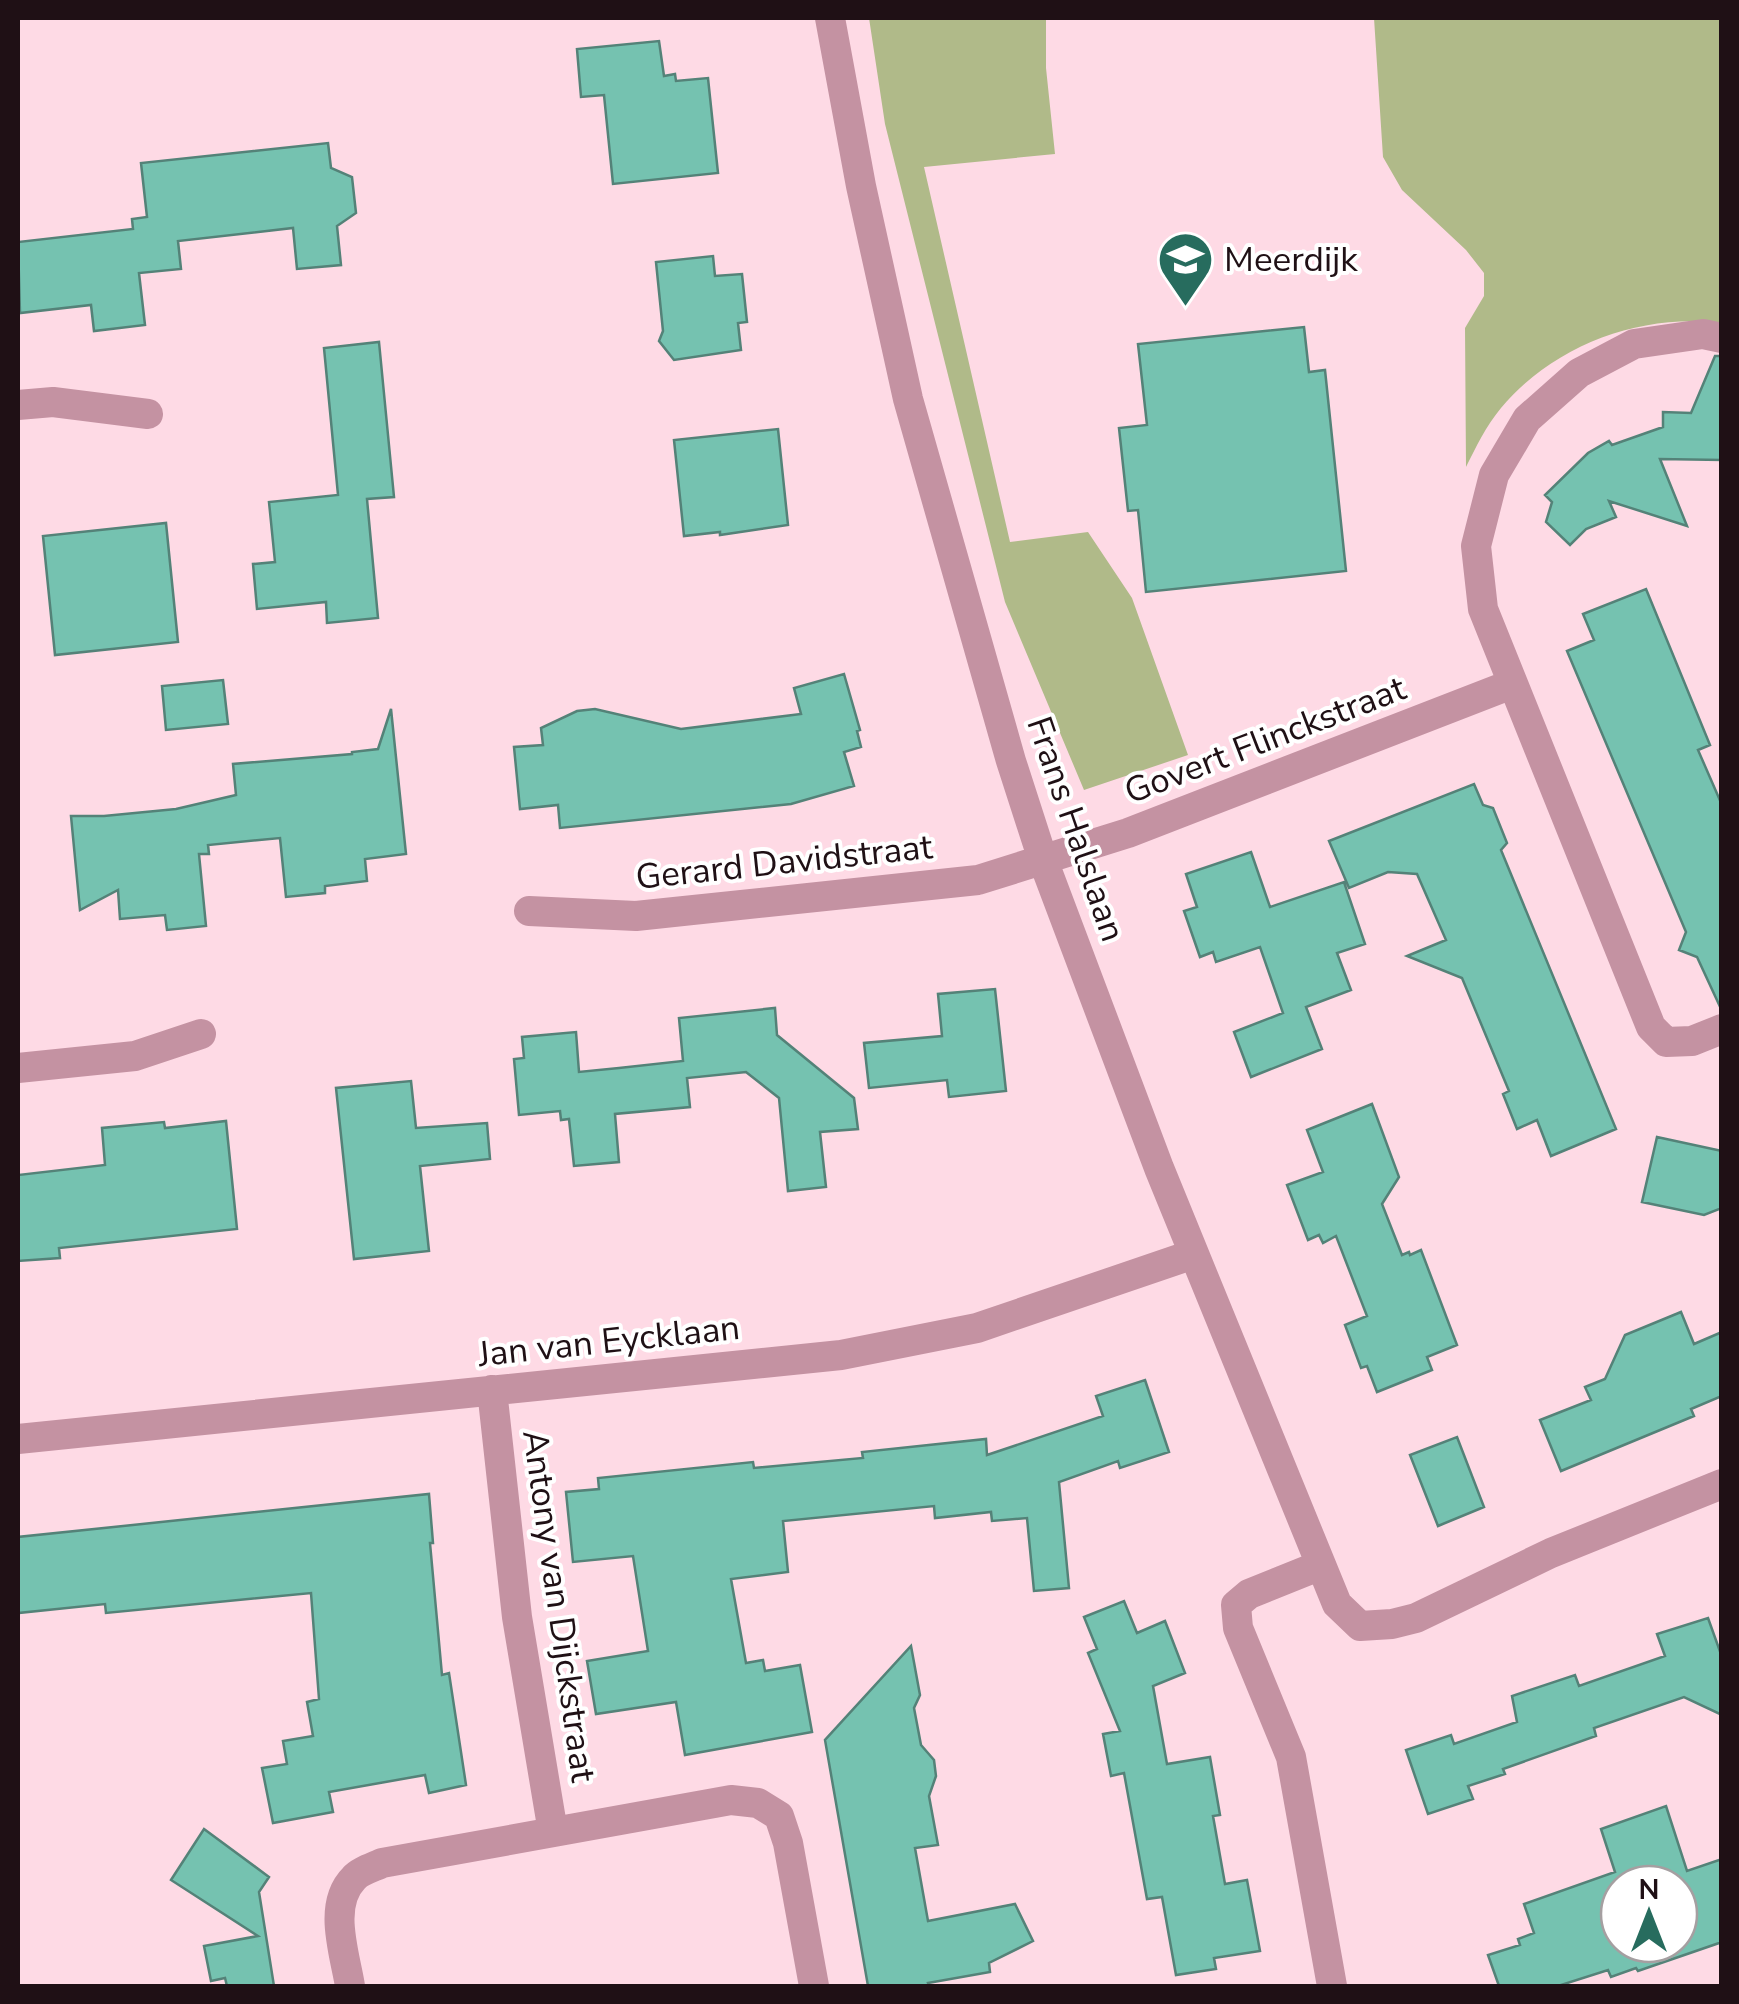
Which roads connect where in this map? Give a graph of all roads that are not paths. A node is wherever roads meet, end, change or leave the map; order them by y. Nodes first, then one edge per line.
1 (830, 18) edge
2 (1722, 338) edge
3 (18, 405) edge
4 (148, 414) dead end
5 (1512, 684) junction
6 (1043, 860) junction
7 (529, 911) dead end
8 (1722, 1029) edge
9 (202, 1034) dead end
10 (18, 1068) edge
11 (1194, 1254) junction
12 (492, 1390) junction
13 (18, 1438) edge
14 (1722, 1484) edge
15 (1321, 1565) junction
16 (553, 1832) junction
17 (350, 1986) edge
18 (814, 1986) edge
19 (1332, 1986) edge

1 - 6 street, Frans Halslaan
2 - 5 street
3 - 4 street
5 - 6 street, Govert Flinckstraat
5 - 8 street
6 - 7 street, Gerard Davidstraat
6 - 11 street, Frans Halslaan
9 - 10 street
11 - 12 street, Jan van Eycklaan
11 - 15 street, Frans Halslaan
12 - 13 street, Jan van Eycklaan
12 - 16 street, Antony van Dijckstraat
14 - 15 street, Frans Halslaan
15 - 19 street
16 - 17 street, Antony van Dijckstraat
16 - 18 street, Antony van Dijckstraat

